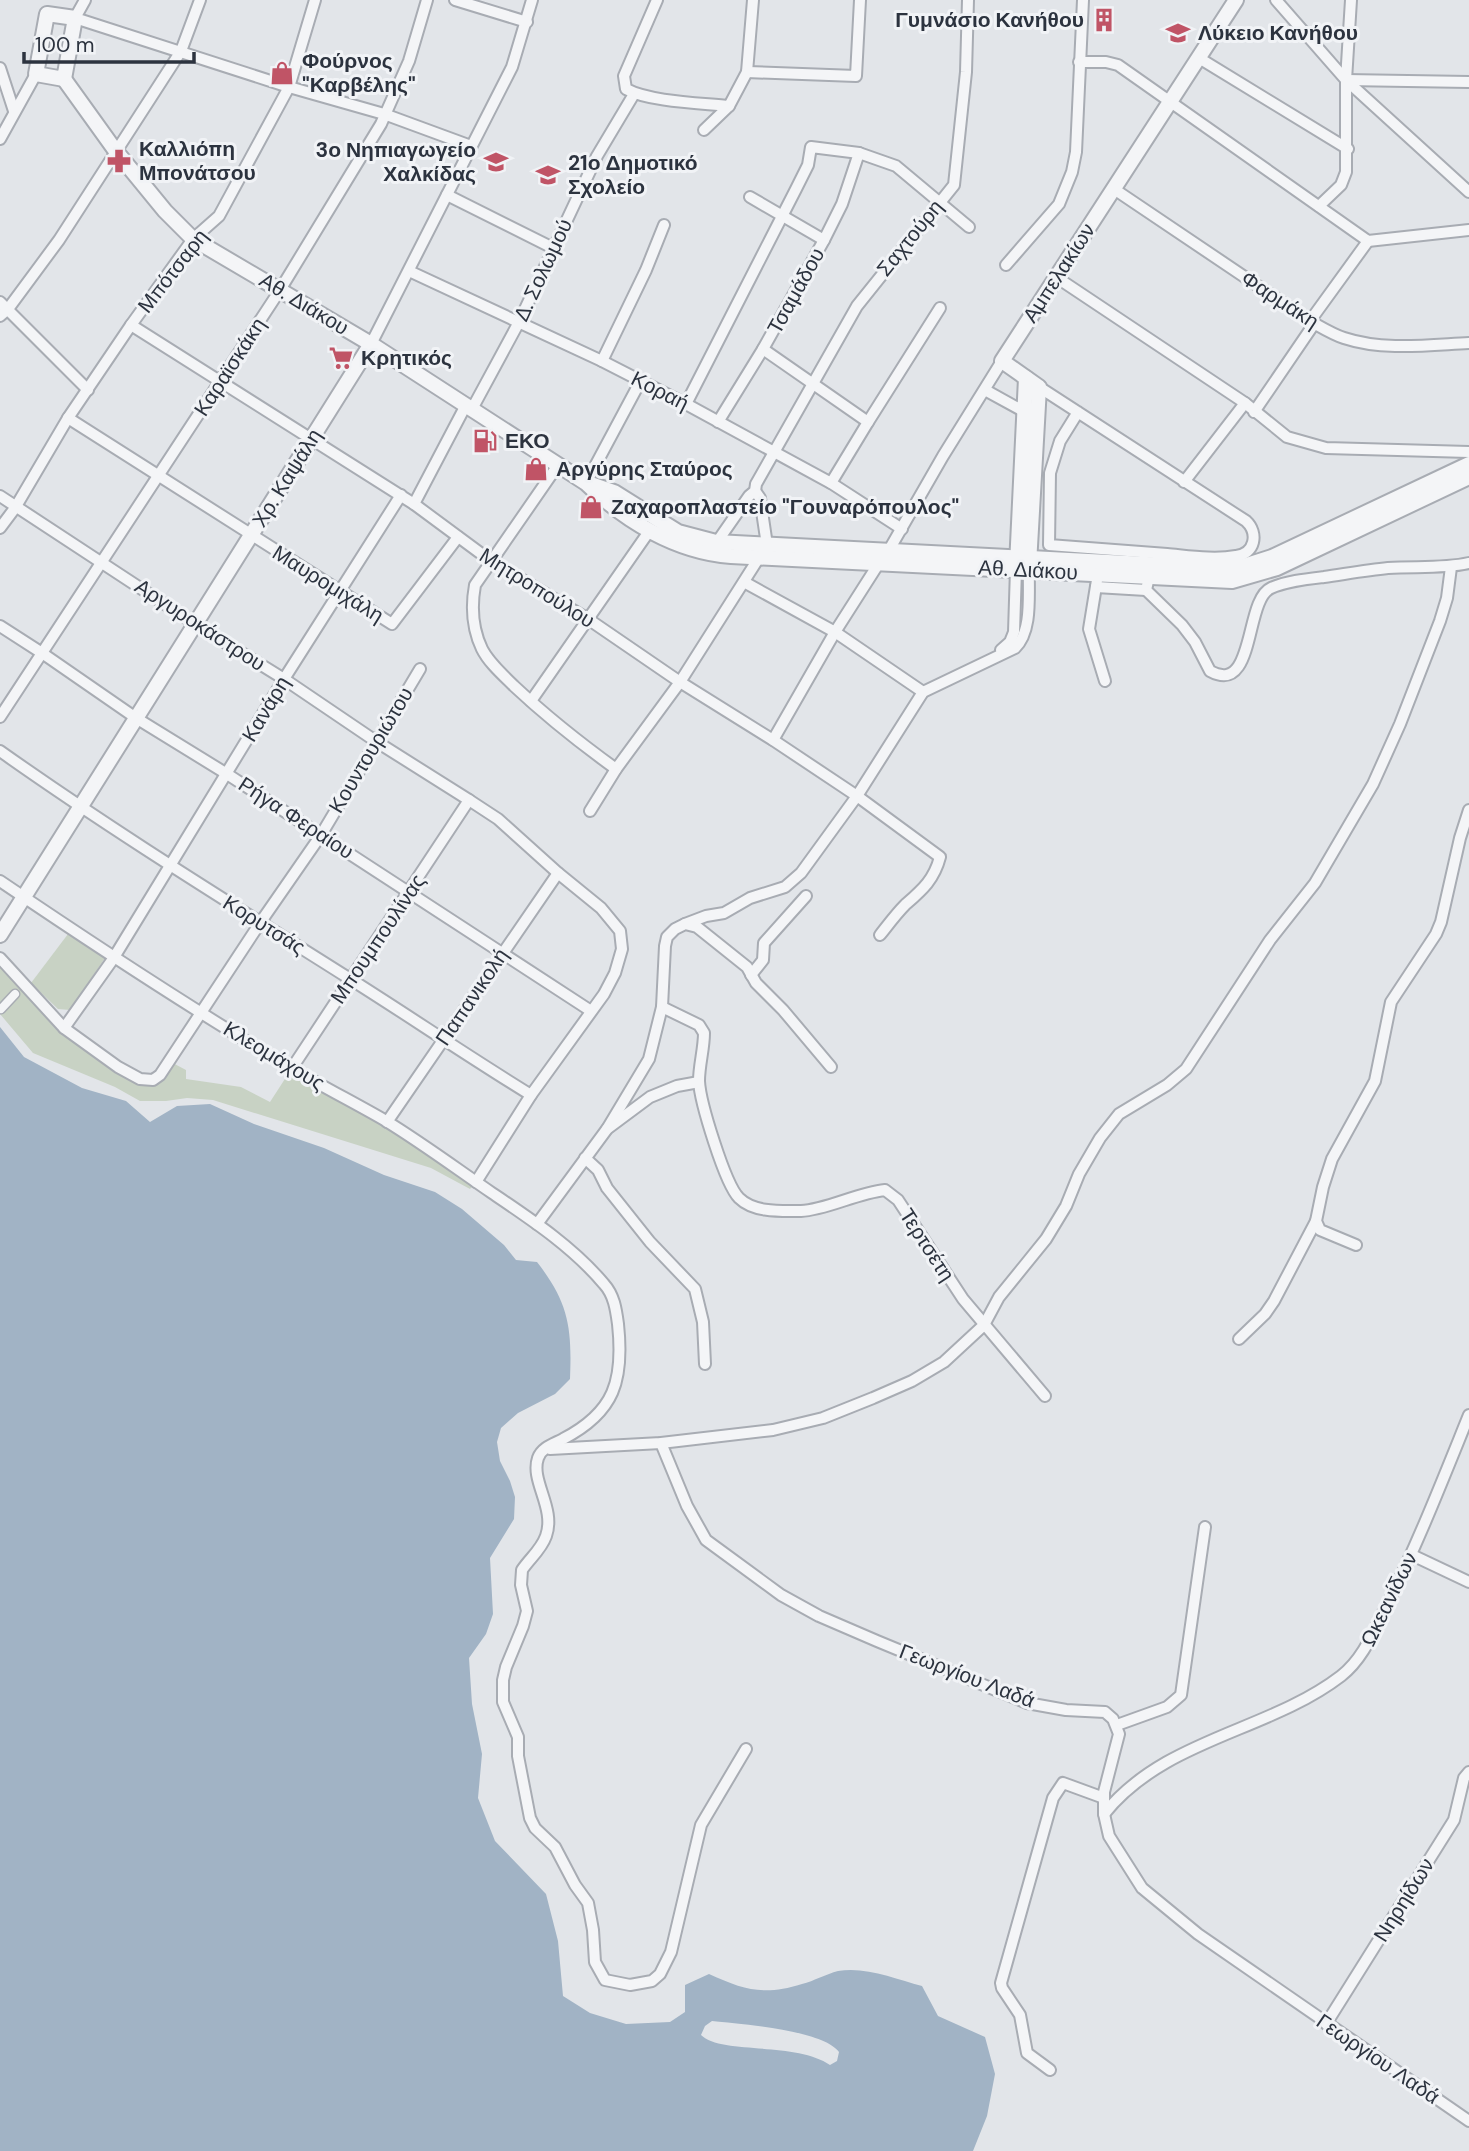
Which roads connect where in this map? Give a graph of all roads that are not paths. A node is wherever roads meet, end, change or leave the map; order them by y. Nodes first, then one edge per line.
1 (85, 0) edge
2 (200, 0) edge
3 (315, 0) edge
4 (427, 0) edge
5 (455, 0) edge
6 (532, 0) edge
7 (657, 0) edge
8 (753, 0) edge
9 (860, 0) edge
10 (968, 0) edge
11 (1083, 0) edge
12 (1236, 0) edge
13 (1276, 0) edge
14 (1351, 0) edge
15 (47, 7) edge
16 (75, 19) junction
17 (527, 22) junction
18 (180, 51) junction
19 (1199, 58) junction
20 (1080, 62) junction
21 (0, 68) edge
22 (747, 72) junction
23 (36, 74) junction
24 (64, 79) junction
25 (1346, 80) junction
26 (1469, 82) edge
27 (289, 87) junction
28 (630, 92) junction
29 (1171, 101) junction
30 (729, 106) junction
31 (14, 111) junction
32 (384, 114) junction
33 (704, 130) dead end
34 (0, 139) edge
35 (471, 146) junction
36 (1348, 149) junction
37 (116, 150) junction
38 (859, 153) junction
39 (1114, 189) junction
40 (1469, 192) edge
41 (447, 195) junction
42 (750, 197) dead end
43 (939, 203) junction
44 (1319, 206) junction
45 (782, 215) junction
46 (664, 225) dead end
47 (969, 227) dead end
48 (1469, 230) edge
49 (193, 239) junction
50 (824, 240) junction
51 (1368, 241) junction
52 (554, 248) junction
53 (1006, 265) dead end
54 (409, 271) junction
55 (1056, 277) junction
56 (280, 290) junction
57 (940, 308) dead end
58 (3, 309) edge
59 (519, 322) junction
60 (1312, 322) junction
61 (131, 326) junction
62 (1469, 343) edge
63 (371, 344) junction
64 (763, 349) junction
65 (603, 361) junction
66 (1002, 361) junction
67 (221, 380) junction
68 (640, 382) junction
69 (812, 382) junction
70 (1033, 382) junction
71 (88, 390) junction
72 (985, 390) junction
73 (1245, 403) junction
74 (686, 404) junction
75 (469, 407) junction
76 (1025, 412) junction
77 (1078, 412) junction
78 (1254, 412) junction
79 (68, 418) junction
80 (718, 422) junction
81 (868, 422) junction
82 (311, 440) junction
83 (775, 452) junction
84 (1469, 452) edge
85 (1469, 464) edge
86 (558, 465) junction
87 (159, 474) junction
88 (1469, 477) edge
89 (1184, 482) junction
90 (586, 483) junction
91 (831, 483) junction
92 (755, 491) junction
93 (401, 495) junction
94 (0, 496) edge
95 (414, 504) junction
96 (15, 508) junction
97 (0, 528) edge
98 (902, 529) junction
99 (650, 530) junction
100 (251, 535) junction
101 (458, 537) junction
102 (717, 542) junction
103 (889, 550) junction
104 (763, 552) junction
105 (491, 561) junction
106 (102, 562) junction
107 (879, 563) junction
108 (1023, 564) junction
109 (1469, 564) edge
110 (1451, 567) junction
111 (1097, 580) junction
112 (744, 582) junction
113 (1148, 584) junction
114 (340, 591) junction
115 (588, 619) junction
116 (195, 624) junction
117 (0, 626) edge
118 (835, 632) junction
119 (43, 653) junction
120 (420, 668) dead end
121 (284, 679) junction
122 (1105, 681) dead end
123 (680, 682) junction
124 (923, 692) junction
125 (531, 701) junction
126 (0, 717) edge
127 (136, 718) junction
128 (773, 740) junction
129 (376, 742) junction
130 (0, 751) edge
131 (616, 769) junction
132 (227, 774) junction
133 (857, 796) junction
134 (467, 804) junction
135 (80, 807) junction
136 (1469, 810) edge
137 (590, 811) dead end
138 (321, 835) junction
139 (169, 866) junction
140 (558, 873) junction
141 (0, 881) edge
142 (410, 892) junction
143 (806, 896) dead end
144 (24, 897) junction
145 (260, 923) junction
146 (685, 924) junction
147 (0, 935) edge
148 (880, 935) dead end
149 (503, 952) junction
150 (113, 958) junction
151 (1, 961) edge
152 (751, 975) junction
153 (351, 979) junction
154 (15, 994) dead end
155 (662, 1007) junction
156 (1, 1009) edge
157 (201, 1011) junction
158 (591, 1011) junction
159 (64, 1028) junction
160 (442, 1041) junction
161 (292, 1068) junction
162 (831, 1068) dead end
163 (699, 1082) junction
164 (531, 1095) junction
165 (387, 1122) junction
166 (607, 1129) junction
167 (585, 1158) junction
168 (476, 1182) junction
169 (1316, 1221) junction
170 (537, 1224) junction
171 (1356, 1245) dead end
172 (984, 1325) junction
173 (1239, 1339) dead end
174 (705, 1364) dead end
175 (1045, 1396) dead end
176 (1469, 1415) edge
177 (662, 1443) junction
178 (543, 1450) junction
179 (1205, 1527) dead end
180 (1412, 1555) junction
181 (1469, 1582) edge
182 (1117, 1725) junction
183 (746, 1749) dead end
184 (1469, 1772) edge
185 (1104, 1798) junction
186 (1104, 1814) junction
187 (1326, 2024) junction
188 (1050, 2070) dead end
189 (1469, 2121) edge

1 - 16 street
2 - 18 street
3 - 27 street, Μπότσαρη
4 - 32 street, Καραϊσκάκη
5 - 17 street
6 - 17 street, Χρ. Καψάλη
7 - 28 street, Δ. Σολωμού
8 - 22 street
9 - 22 street
10 - 43 street, Σαχτούρη
11 - 20 street
12 - 19 street, Αμπελακίων
13 - 25 street
14 - 25 street
15 - 16 street
15 - 23 street
16 - 18 street
16 - 24 street
17 - 35 street, Χρ. Καψάλη
18 - 27 street
18 - 37 street
19 - 29 street, Αμπελακίων
19 - 36 street
20 - 29 street
20 - 53 street
21 - 31 street
22 - 30 street
23 - 24 street
23 - 31 street
24 - 37 street, Αθ. Διάκου
25 - 26 street
25 - 36 street
25 - 40 street
27 - 32 street
27 - 49 street, Μπότσαρη
28 - 30 street
28 - 52 street, Δ. Σολωμού
29 - 39 street, Αμπελακίων
29 - 44 street
30 - 33 street
31 - 34 street
32 - 35 street
32 - 56 street, Καραϊσκάκη
35 - 41 street, Χρ. Καψάλη
36 - 44 street
37 - 49 street, Αθ. Διάκου
37 - 58 street
38 - 43 street
38 - 45 street
38 - 50 street, Τσαμάδου
39 - 55 street, Αμπελακίων
39 - 60 street, Φαρμάκη
41 - 52 street
41 - 54 street, Χρ. Καψάλη
42 - 45 street
43 - 47 street
43 - 69 street, Σαχτούρη
44 - 51 street
45 - 50 street
45 - 74 street
46 - 65 street
48 - 51 street
49 - 56 street, Αθ. Διάκου
49 - 61 street, Μπότσαρη
50 - 64 street, Τσαμάδου
51 - 60 street
52 - 59 street, Δ. Σολωμού
54 - 59 street, Κοραή
54 - 63 street, Χρ. Καψάλη
55 - 66 street, Αμπελακίων
55 - 73 street
56 - 63 street, Αθ. Διάκου
56 - 67 street, Καραϊσκάκη
57 - 81 street
58 - 71 street
59 - 65 street, Κοραή
59 - 75 street, Δ. Σολωμού
60 - 62 street, Φαρμάκη
60 - 78 street
61 - 67 street, Μητροπούλου
61 - 71 street, Μπότσαρη
63 - 75 street, Αθ. Διάκου
63 - 82 street, Χρ. Καψάλη
64 - 69 street
64 - 80 street, Τσαμάδου
65 - 68 street, Κοραή
66 - 70 street
66 - 72 street, Αμπελακίων
67 - 82 street, Μητροπούλου
67 - 87 street, Καραϊσκάκη
68 - 74 street, Κοραή
68 - 90 street
69 - 81 street
69 - 83 street, Σαχτούρη
70 - 76 street
70 - 77 street
70 - 108 street
71 - 79 street, Μπότσαρη
72 - 76 street
72 - 98 street, Αμπελακίων
73 - 78 street
73 - 89 street
74 - 80 street, Κοραή
75 - 86 street, Αθ. Διάκου
75 - 95 street
76 - 108 street
77 - 89 street
77 - 89 street
78 - 84 street
79 - 87 street, Μαυρομιχάλη
79 - 96 street, Μπότσαρη
80 - 83 street, Κοραή
81 - 91 street
82 - 93 street, Μητροπούλου
82 - 100 street, Χρ. Καψάλη
83 - 91 street, Κοραή
83 - 92 street, Σαχτούρη
85 - 108 street, Αθ. Διάκου
86 - 90 street, Αθ. Διάκου
86 - 105 street
87 - 100 street, Μαυρομιχάλη
87 - 106 street, Καραϊσκάκη
88 - 113 street, Αθ. Διάκου
90 - 99 street, Αθ. Διάκου
90 - 102 street, Αθ. Διάκου
91 - 98 street, Κοραή
92 - 102 street, Σαχτούρη
92 - 104 street
93 - 95 street, Μητροπούλου
93 - 114 street, Κανάρη
94 - 96 street, Αργυροκάστρου
95 - 101 street, Μητροπούλου
96 - 97 street, Μπότσαρη
96 - 106 street, Αργυροκάστρου
98 - 103 street, Αμπελακίων
99 - 104 street, Αθ. Διάκου
99 - 115 street
100 - 114 street, Μαυρομιχάλη
100 - 116 street, Χρ. Καψάλη
101 - 105 street, Μητροπούλου
101 - 114 street, Μαυρομιχάλη
102 - 104 street, Αθ. Διάκου
103 - 104 street, Αθ. Διάκου
103 - 108 street, Αθ. Διάκου
104 - 107 street, Αθ. Διάκου
104 - 112 street
105 - 115 street, Μητροπούλου
105 - 125 street
106 - 116 street, Αργυροκάστρου
106 - 119 street, Καραϊσκάκη
107 - 108 street, Αθ. Διάκου
107 - 118 street
108 - 111 street, Αθ. Διάκου
108 - 124 street
109 - 110 street
110 - 113 street
110 - 172 street
111 - 113 street, Αθ. Διάκου
111 - 122 street
112 - 118 street
112 - 123 street
114 - 121 street, Κανάρη
115 - 123 street, Μητροπούλου
115 - 125 street
116 - 121 street, Αργυροκάστρου
116 - 127 street, Χρ. Καψάλη
117 - 119 street, Ρήγα Φεραίου
118 - 124 street
118 - 128 street
119 - 126 street, Καραϊσκάκη
119 - 127 street, Ρήγα Φεραίου
120 - 129 street, Κουντουριώτου
121 - 129 street, Αργυροκάστρου
121 - 132 street, Κανάρη
123 - 128 street, Μητροπούλου
123 - 131 street
124 - 133 street
125 - 131 street
127 - 132 street, Ρήγα Φεραίου
127 - 135 street, Χρ. Καψάλη
128 - 133 street, Μητροπούλου
129 - 134 street, Αργυροκάστρου
129 - 138 street, Κουντουριώτου
130 - 135 street, Κορυτσάς
131 - 137 street
132 - 138 street, Ρήγα Φεραίου
132 - 139 street, Κανάρη
133 - 146 street
133 - 148 street, Μητροπούλου
134 - 140 street, Αργυροκάστρου
134 - 142 street, Μπουμπουλίνας
135 - 139 street, Κορυτσάς
135 - 144 street, Χρ. Καψάλη
136 - 169 street
138 - 142 street, Ρήγα Φεραίου
138 - 145 street, Κουντουριώτου
139 - 145 street, Κορυτσάς
139 - 150 street, Κανάρη
140 - 149 street, Παπανικολή
140 - 158 street, Αργυροκάστρου
141 - 144 street, Κλεομάχους
142 - 149 street, Ρήγα Φεραίου
142 - 153 street, Μπουμπουλίνας
143 - 152 street
144 - 147 street, Χρ. Καψάλη
144 - 150 street, Κλεομάχους
145 - 153 street, Κορυτσάς
145 - 157 street, Κουντουριώτου
146 - 152 street
146 - 155 street
149 - 158 street, Ρήγα Φεραίου
149 - 160 street, Παπανικολή
150 - 157 street, Κλεομάχους
150 - 159 street, Κανάρη
151 - 159 street
152 - 162 street
153 - 160 street, Κορυτσάς
153 - 161 street, Μπουμπουλίνας
154 - 156 street
155 - 163 street, Τερτσέτη
155 - 166 street
157 - 159 street, Κουντουριώτου
157 - 161 street, Κλεομάχους
158 - 164 street
160 - 164 street, Κορυτσάς
160 - 165 street, Παπανικολή
161 - 165 street, Κλεομάχους
163 - 166 street
163 - 172 street, Τερτσέτη
164 - 168 street
165 - 168 street, Κλεομάχους
166 - 167 street
167 - 170 street
167 - 174 street
168 - 170 street, Κλεομάχους
169 - 171 street
169 - 173 street
170 - 178 street, Κλεομάχους
172 - 175 street, Τερτσέτη
172 - 177 street
176 - 180 street, Ωκεανίδων
177 - 178 street
177 - 182 street, Γεωργίου Λαδά
178 - 183 street
179 - 182 street
180 - 181 street
180 - 186 street, Ωκεανίδων
182 - 185 street, Γεωργίου Λαδά
184 - 187 street, Νηρηίδων
185 - 186 street, Γεωργίου Λαδά
185 - 188 street
186 - 187 street, Γεωργίου Λαδά
187 - 189 street, Γεωργίου Λαδά

